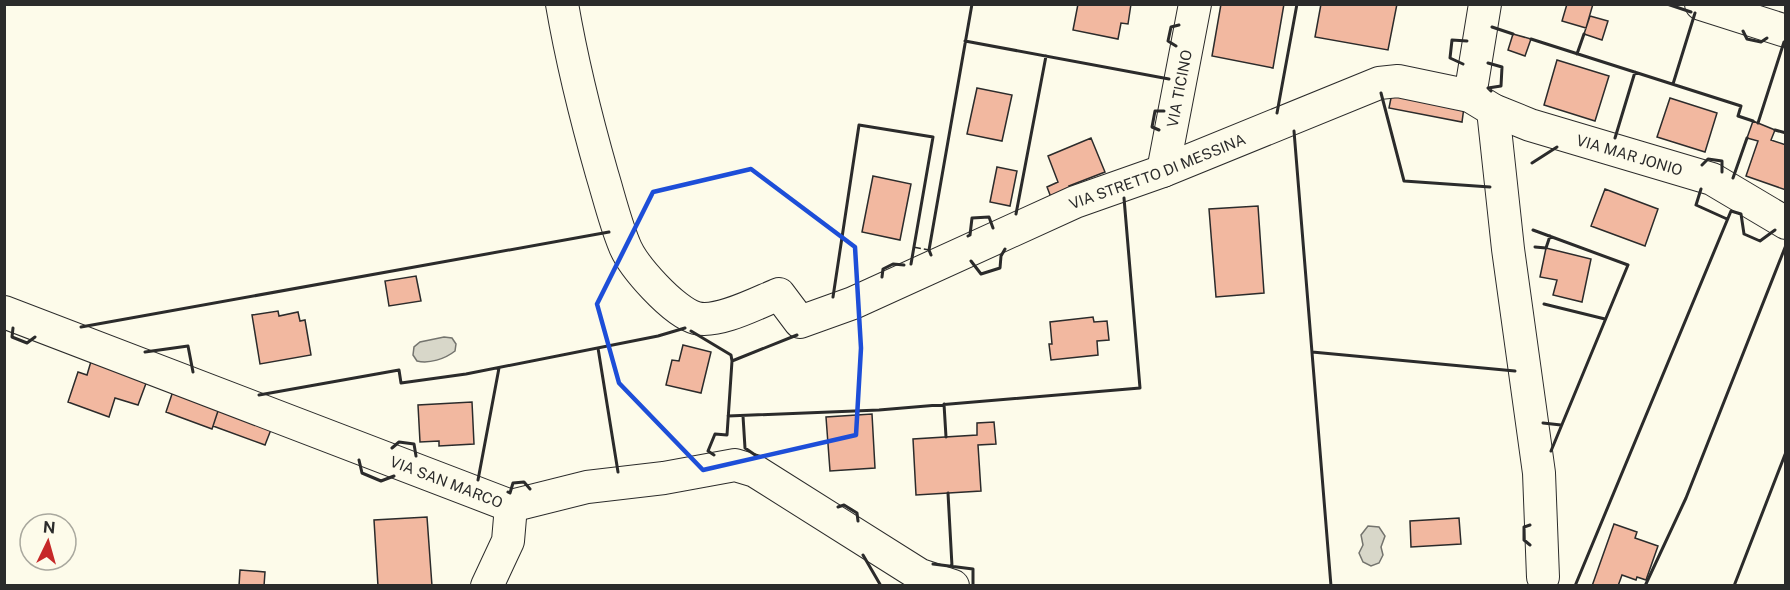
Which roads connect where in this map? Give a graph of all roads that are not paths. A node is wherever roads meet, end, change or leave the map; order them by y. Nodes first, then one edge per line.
1 (562, 4) edge
2 (1195, 4) edge
3 (1485, 4) edge
4 (1701, 4) edge
5 (1785, 31) edge
6 (1494, 109) junction
7 (1163, 171) junction
8 (1785, 223) edge
9 (4, 312) edge
10 (1542, 354) dead end
11 (511, 506) junction
12 (1543, 577) dead end
13 (487, 585) edge
14 (953, 585) edge

1 - 7 street, VIA STRETTO DI MESSINA
2 - 7 street, VIA TICINO
3 - 6 street
4 - 5 street
6 - 7 street, VIA STRETTO DI MESSINA
6 - 8 street, VIA MAR JONIO
6 - 10 street
6 - 12 street
9 - 11 street, VIA SAN MARCO
11 - 13 street
11 - 14 street, VIA SAN MARCO

